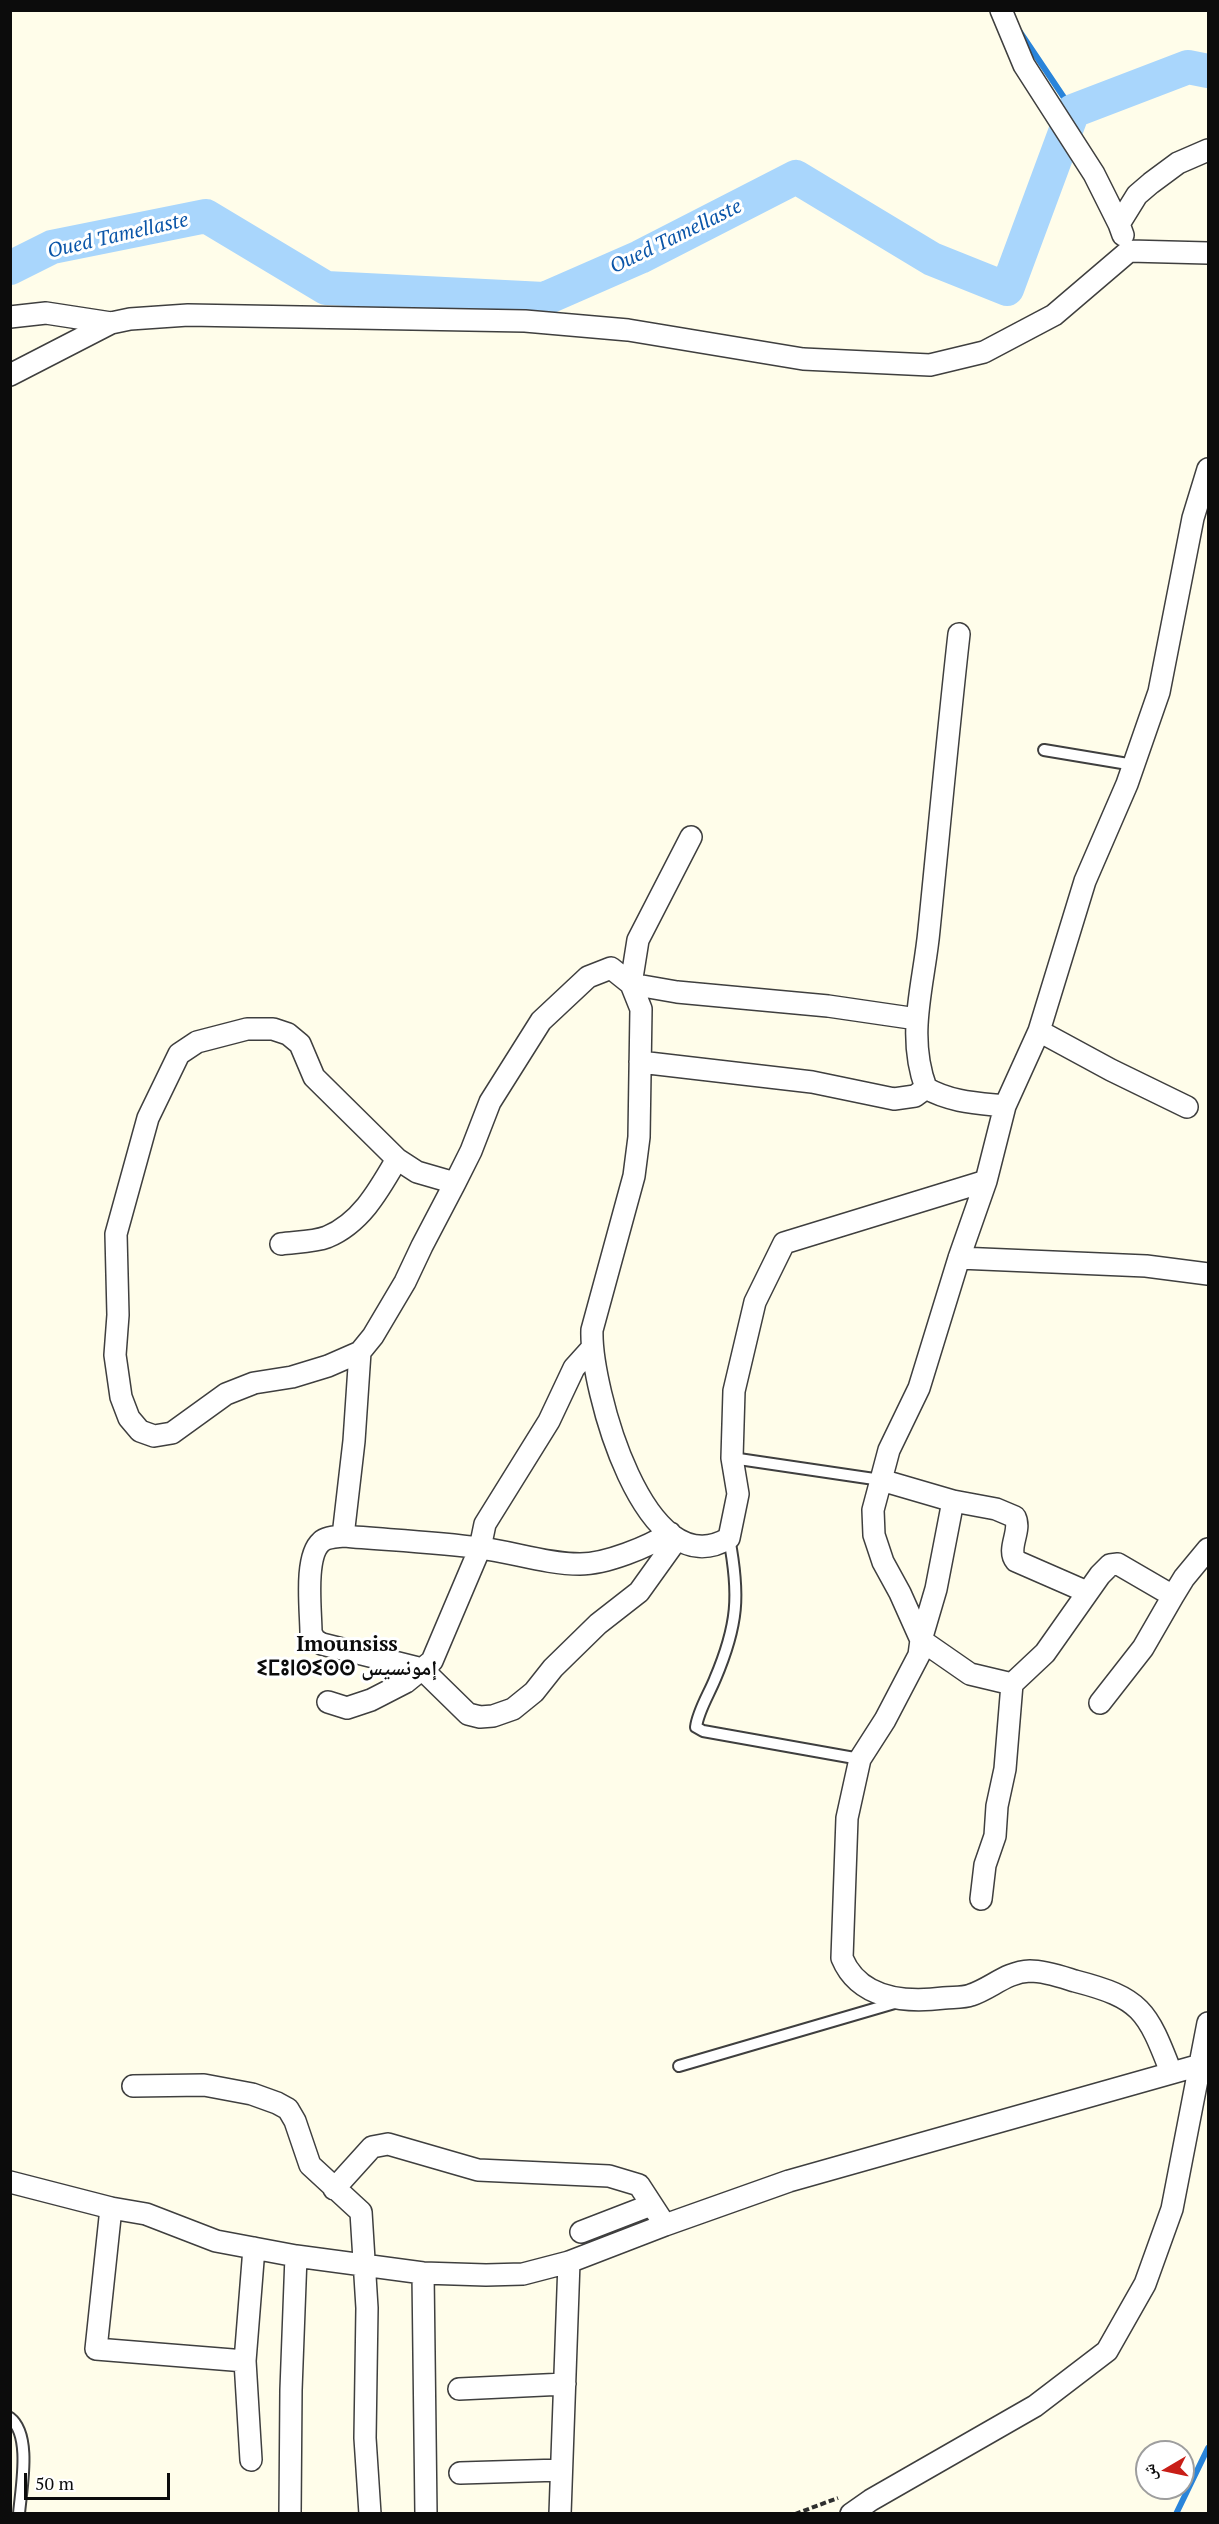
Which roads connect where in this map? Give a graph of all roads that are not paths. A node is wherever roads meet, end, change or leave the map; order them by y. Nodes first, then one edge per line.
1 (1001, 10) edge
2 (1209, 150) edge
3 (1119, 224) junction
4 (1129, 251) junction
5 (1209, 254) edge
6 (10, 317) edge
7 (111, 323) junction
8 (10, 375) edge
9 (1209, 469) edge
10 (959, 634) dead end
11 (1044, 750) dead end
12 (1134, 765) junction
13 (691, 837) dead end
14 (631, 984) junction
15 (916, 1019) junction
16 (1039, 1031) junction
17 (640, 1062) junction
18 (926, 1088) junction
19 (1005, 1106) junction
20 (1187, 1107) dead end
21 (397, 1160) junction
22 (986, 1181) junction
23 (455, 1183) junction
24 (281, 1244) dead end
25 (958, 1257) junction
26 (1209, 1274) edge
27 (592, 1348) junction
28 (360, 1352) junction
29 (732, 1458) junction
30 (881, 1480) junction
31 (954, 1501) junction
32 (343, 1536) junction
33 (673, 1536) junction
34 (729, 1538) junction
35 (480, 1548) junction
36 (1209, 1549) edge
37 (1087, 1592) junction
38 (1173, 1596) junction
39 (921, 1640) junction
40 (422, 1669) junction
41 (1012, 1684) junction
42 (327, 1702) dead end
43 (1100, 1703) dead end
44 (860, 1759) junction
45 (981, 1899) dead end
46 (905, 2000) junction
47 (1209, 2023) edge
48 (1200, 2065) junction
49 (679, 2066) dead end
50 (1171, 2072) junction
51 (132, 2086) dead end
52 (11, 2186) edge
53 (334, 2189) junction
54 (651, 2205) junction
55 (111, 2208) junction
56 (665, 2225) junction
57 (581, 2232) dead end
58 (254, 2248) junction
59 (296, 2256) junction
60 (570, 2262) junction
61 (364, 2266) junction
62 (423, 2273) junction
63 (245, 2361) junction
64 (565, 2384) junction
65 (459, 2389) dead end
66 (10, 2418) edge
67 (251, 2460) dead end
68 (561, 2470) junction
69 (460, 2473) dead end
70 (19, 2514) edge
71 (290, 2514) edge
72 (370, 2514) edge
73 (426, 2514) edge
74 (560, 2514) edge
75 (851, 2514) edge

1 - 3 street
2 - 3 street
3 - 4 street
4 - 5 street
4 - 7 street
6 - 7 street
7 - 8 street
9 - 12 street
10 - 15 street
11 - 12 lane
12 - 16 street
13 - 14 street
14 - 15 street
14 - 17 street
14 - 23 street
15 - 18 street
16 - 19 street
16 - 20 street
17 - 18 street
17 - 27 street
18 - 19 street
19 - 22 street
21 - 23 street
21 - 24 street
21 - 28 street
22 - 25 street
22 - 29 street
23 - 28 street
25 - 26 street
25 - 30 street
27 - 33 street
27 - 35 street
28 - 32 street
29 - 30 lane
29 - 34 street
30 - 31 street
30 - 39 street
31 - 37 street
31 - 39 street
32 - 35 street
32 - 40 street
33 - 34 street
33 - 35 street
33 - 40 street
34 - 44 lane
35 - 40 street
36 - 38 street
37 - 38 street
37 - 41 street
38 - 43 street
39 - 41 street
39 - 44 street
40 - 42 street
41 - 45 street
44 - 46 street
46 - 49 lane
46 - 50 street
47 - 48 street
48 - 50 street
48 - 75 street
50 - 56 street
51 - 53 street
52 - 55 street
53 - 54 street
53 - 61 street
54 - 56 street
54 - 57 street
55 - 58 street
55 - 63 street
56 - 60 street
58 - 59 street
58 - 63 street
59 - 61 street
59 - 71 street
60 - 62 street
60 - 64 street
61 - 62 street
61 - 72 street
62 - 73 street
63 - 67 street
64 - 65 street
64 - 68 street
66 - 70 lane
68 - 69 street
68 - 74 street

